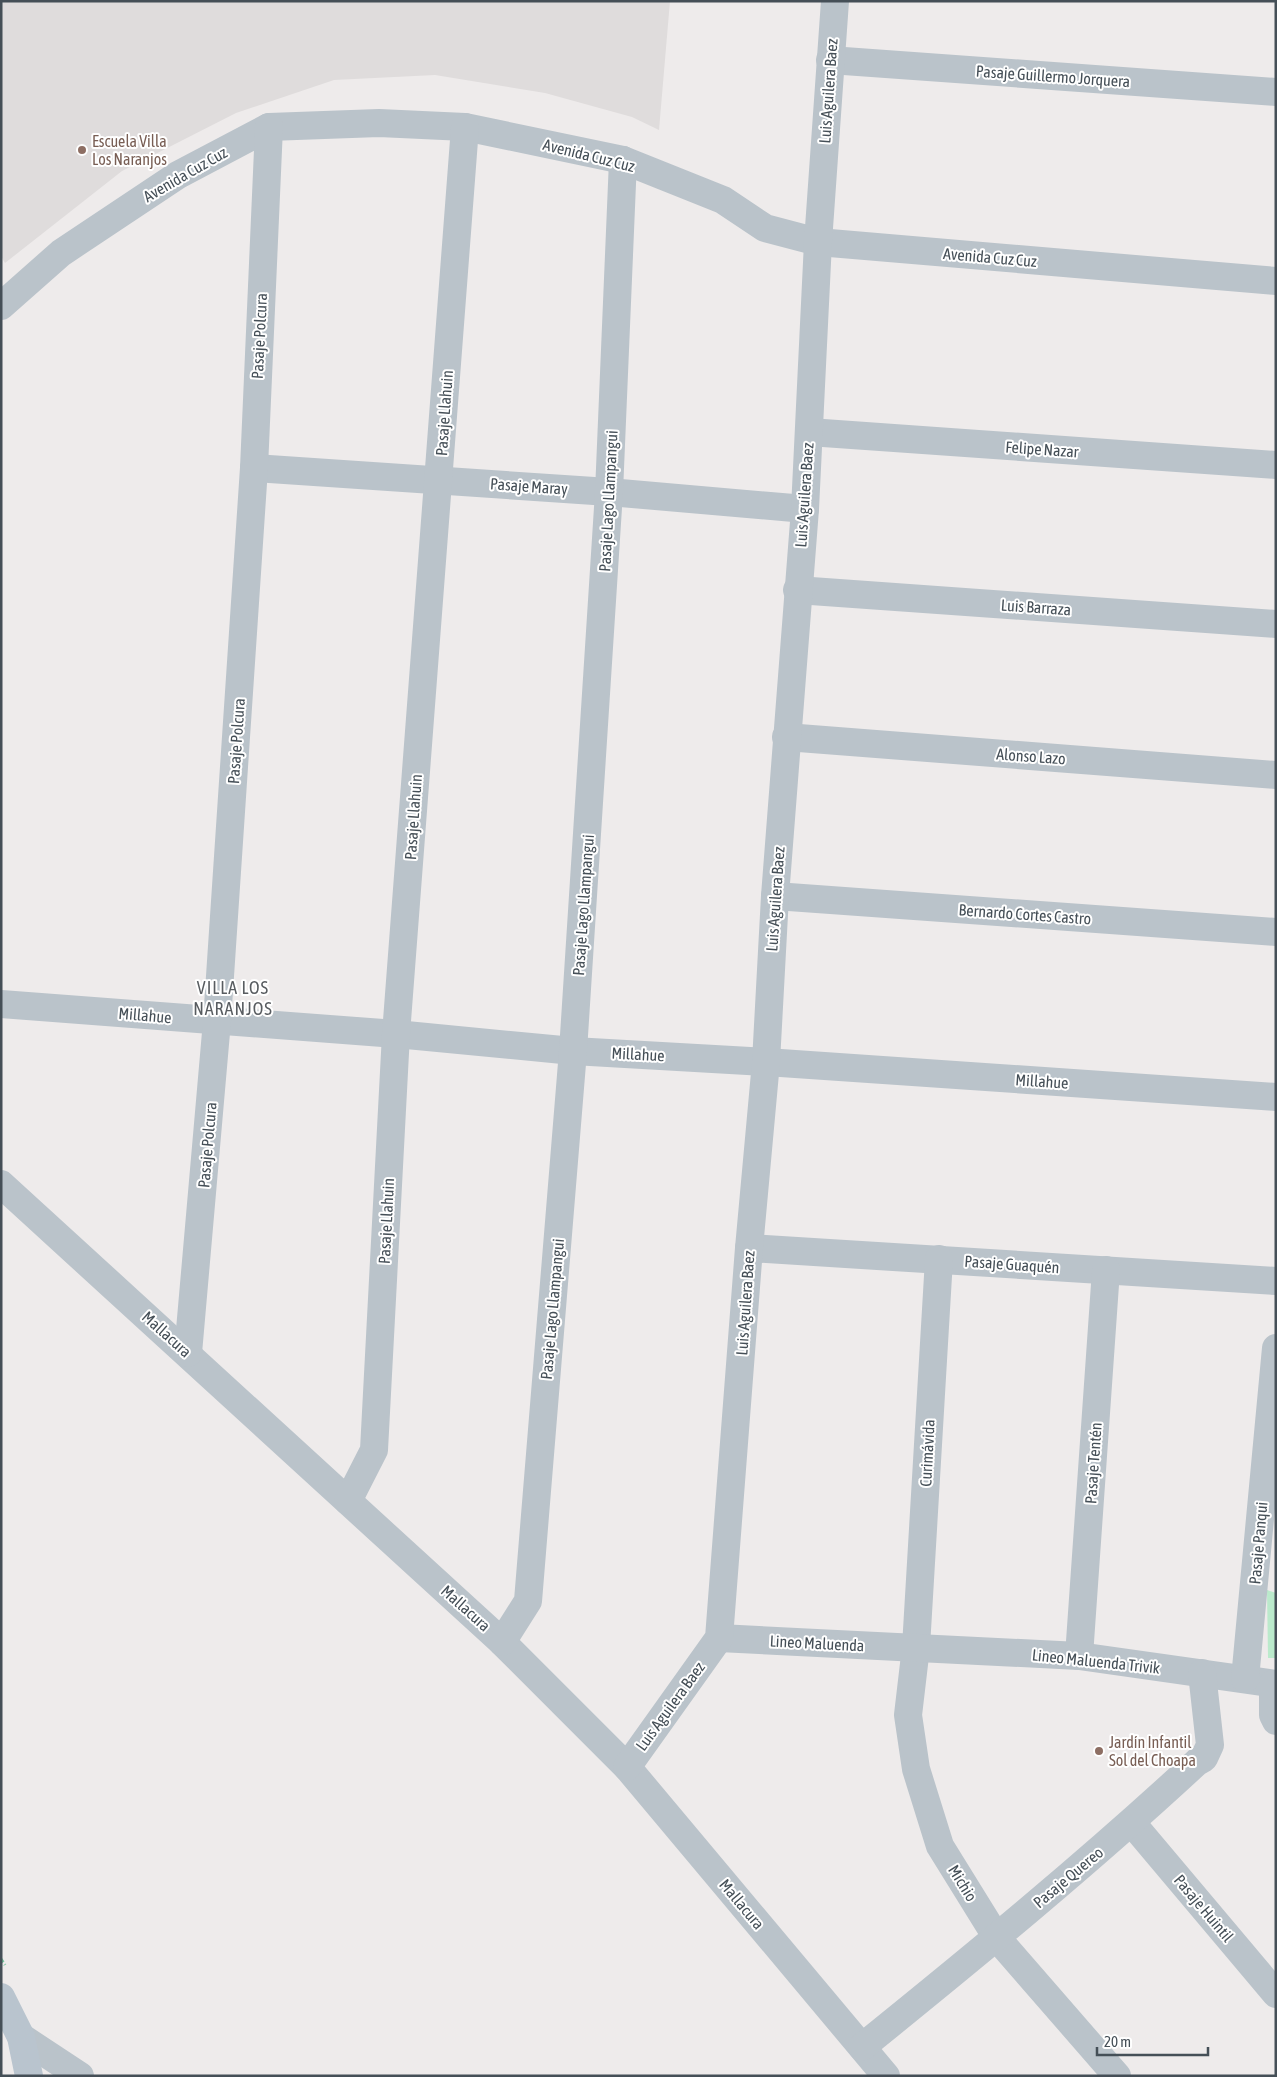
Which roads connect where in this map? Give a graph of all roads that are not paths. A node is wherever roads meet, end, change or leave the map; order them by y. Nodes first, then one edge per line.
1 (835, 1) edge
2 (830, 60) junction
3 (1276, 92) edge
4 (269, 127) junction
5 (465, 127) junction
6 (623, 160) junction
7 (818, 242) junction
8 (1276, 281) edge
9 (1, 306) edge
10 (809, 432) junction
11 (1276, 465) edge
12 (254, 468) junction
13 (439, 480) junction
14 (609, 492) junction
15 (805, 509) junction
16 (797, 590) junction
17 (1276, 624) edge
18 (786, 737) junction
19 (1276, 775) edge
20 (775, 896) junction
21 (1276, 932) edge
22 (1, 1004) edge
23 (217, 1021) junction
24 (396, 1034) junction
25 (573, 1051) junction
26 (766, 1062) junction
27 (1276, 1097) edge
28 (1, 1184) edge
29 (749, 1248) junction
30 (939, 1260) junction
31 (1106, 1270) junction
32 (1276, 1281) edge
33 (1276, 1348) edge
34 (188, 1353) junction
35 (348, 1501) junction
36 (719, 1638) junction
37 (502, 1642) junction
38 (916, 1647) junction
39 (1079, 1656) junction
40 (1202, 1673) junction
41 (1245, 1679) junction
42 (1274, 1684) edge
43 (1276, 1721) edge
44 (627, 1767) junction
45 (1132, 1822) junction
46 (997, 1938) junction
47 (1276, 1994) edge
48 (1, 1997) edge
49 (21, 2037) junction
50 (862, 2047) junction
51 (29, 2076) edge
52 (80, 2076) edge
53 (886, 2076) edge
54 (1117, 2076) edge

1 - 2 street, Luis Aguilera Baez
2 - 3 street, Pasaje Guillermo Jorquera
2 - 7 street, Luis Aguilera Baez
4 - 5 street, Avenida Cuz Cuz
4 - 9 street, Avenida Cuz Cuz
4 - 12 street, Pasaje Polcura
5 - 6 street, Avenida Cuz Cuz
5 - 13 street, Pasaje Llahuin
6 - 7 street, Avenida Cuz Cuz
6 - 14 street, Pasaje Lago Llampangui
7 - 8 street, Avenida Cuz Cuz
7 - 10 street, Luis Aguilera Baez
10 - 11 street, Felipe Nazar
10 - 15 street, Luis Aguilera Baez
12 - 13 street, Pasaje Maray
12 - 23 street, Pasaje Polcura
13 - 14 street, Pasaje Maray
13 - 24 street, Pasaje Llahuin
14 - 15 street, Pasaje Maray
14 - 25 street, Pasaje Lago Llampangui
15 - 16 street, Luis Aguilera Baez
16 - 17 street, Luis Barraza
16 - 18 street, Luis Aguilera Baez
18 - 19 street, Alonso Lazo
18 - 20 street, Luis Aguilera Baez
20 - 21 street, Bernardo Cortes Castro
20 - 26 street, Luis Aguilera Baez
22 - 23 street, Millahue
23 - 24 street, Millahue
23 - 34 street, Pasaje Polcura
24 - 25 street, Millahue
24 - 35 street, Pasaje Llahuin
25 - 26 street, Millahue
25 - 37 street, Pasaje Lago Llampangui
26 - 27 street, Millahue
26 - 29 street, Luis Aguilera Baez
28 - 34 street, Mallacura
29 - 30 street, Pasaje Guaquén
29 - 36 street, Luis Aguilera Baez
30 - 31 street, Pasaje Guaquén
30 - 38 street, Curimávida
31 - 32 street, Pasaje Guaquén
31 - 39 street, Pasaje Tentén
33 - 41 street, Pasaje Panqui
34 - 35 street, Mallacura
35 - 37 street, Mallacura
36 - 38 street, Lineo Maluenda
36 - 44 street, Luis Aguilera Baez
37 - 44 street, Mallacura
38 - 39 street, Lineo Maluenda Trivik
38 - 46 street, Michio
39 - 40 street, Lineo Maluenda Trivik
40 - 41 street, Lineo Maluenda Trivik
40 - 45 street, Pasaje Quereo
41 - 42 street, Lineo Maluenda Trivik
42 - 43 street
44 - 50 street, Mallacura
45 - 46 street, Pasaje Quereo
45 - 47 street, Pasaje Huintil
46 - 50 street, Pasaje Quereo
46 - 54 street, Michio
48 - 49 main road
49 - 51 main road
49 - 52 street
50 - 53 street, Mallacura

